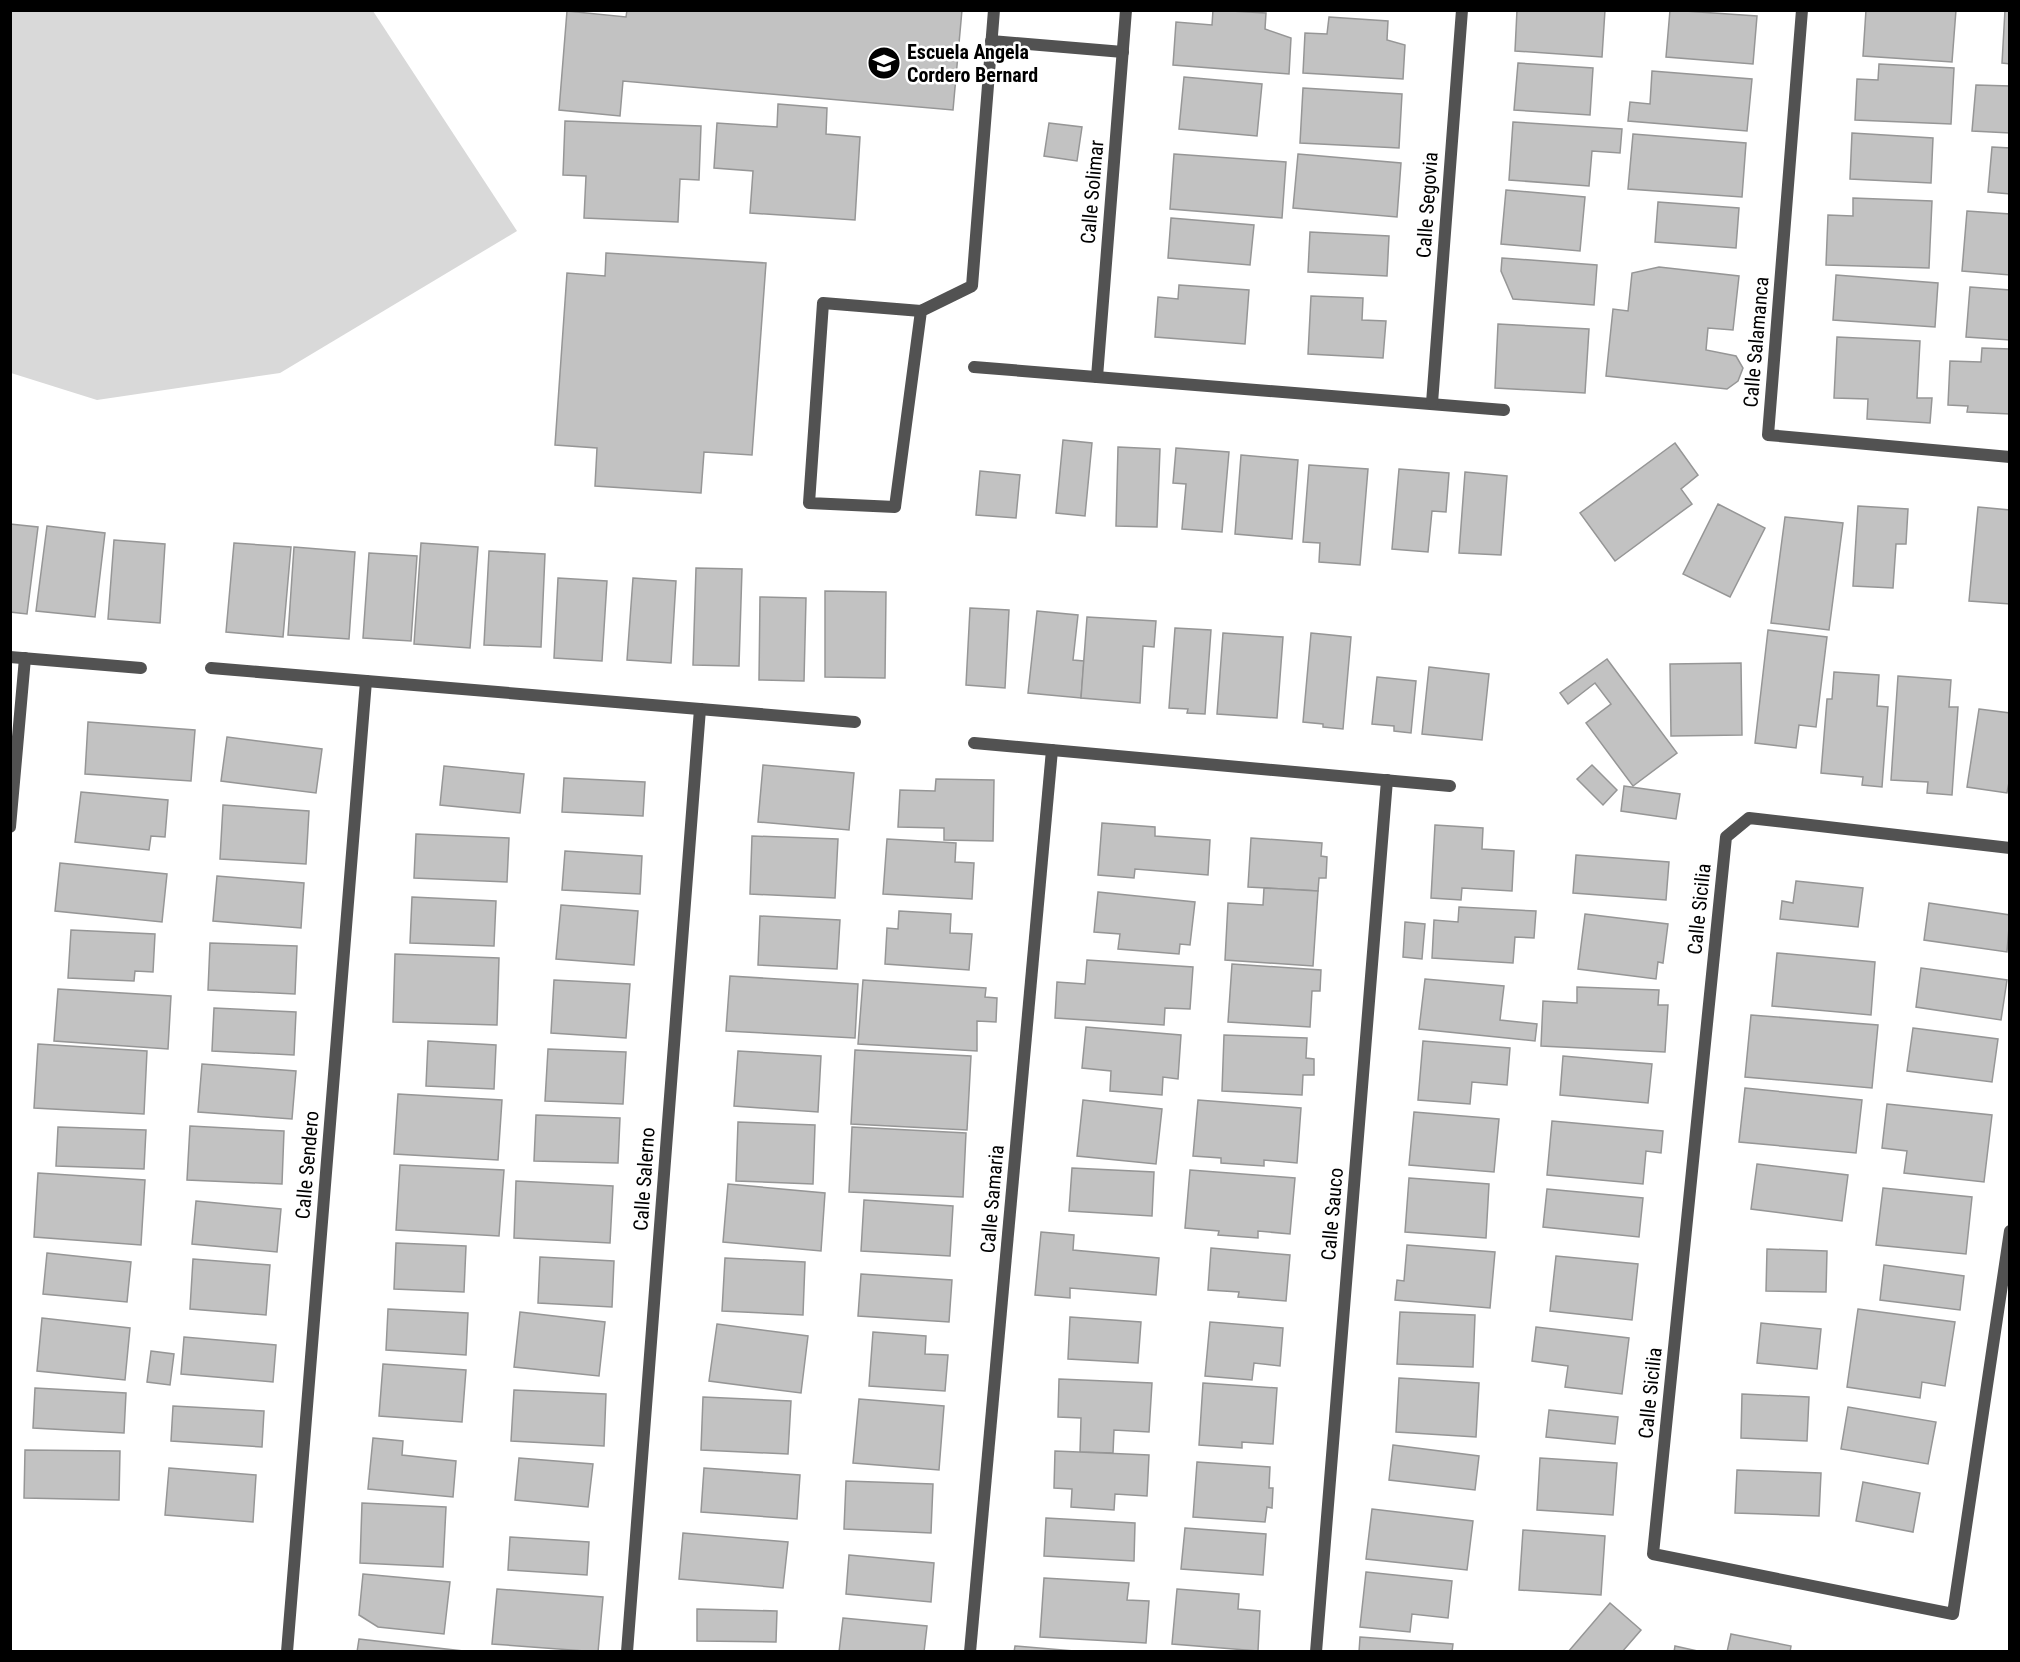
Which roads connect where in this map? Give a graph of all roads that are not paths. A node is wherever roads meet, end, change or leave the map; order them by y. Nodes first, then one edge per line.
1 (994, 10) edge
2 (1126, 10) edge
3 (1462, 10) edge
4 (1802, 10) edge
5 (991, 41) junction
6 (1123, 52) junction
7 (921, 311) junction
8 (974, 367) dead end
9 (1097, 377) junction
10 (1432, 404) junction
11 (1504, 410) dead end
12 (2010, 458) edge
13 (10, 657) edge
14 (25, 658) junction
15 (141, 668) dead end
16 (211, 668) dead end
17 (366, 681) junction
18 (700, 709) junction
19 (855, 722) dead end
20 (974, 743) dead end
21 (1052, 750) junction
22 (1387, 780) junction
23 (1450, 786) dead end
24 (10, 827) edge
25 (2010, 848) edge
26 (2010, 1232) edge
27 (287, 1652) edge
28 (627, 1652) edge
29 (970, 1652) edge
30 (1316, 1652) edge

1 - 5 street
2 - 6 street, Calle Solimar
3 - 10 street, Calle Segovia
4 - 12 street, Calle Salamanca
5 - 6 street
5 - 7 street
6 - 9 street, Calle Solimar
7 - 7 street
8 - 9 street
9 - 10 street
10 - 11 street
13 - 14 street
14 - 15 street
14 - 24 street
16 - 17 street
17 - 18 street
17 - 27 street, Calle Sendero
18 - 19 street
18 - 28 street, Calle Salerno
20 - 21 street
21 - 22 street
21 - 29 street, Calle Samaria
22 - 23 street
22 - 30 street, Calle Sauco
25 - 26 street, Calle Sicilia

